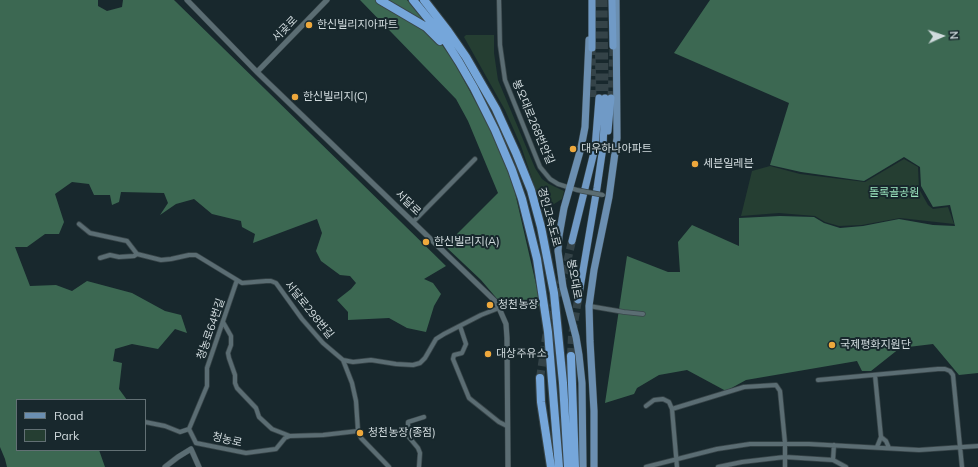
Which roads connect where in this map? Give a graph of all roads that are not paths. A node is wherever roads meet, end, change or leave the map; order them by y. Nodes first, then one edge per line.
1 (187, 0) edge
2 (327, 0) edge
3 (380, 0) edge
4 (413, 0) edge
5 (424, 0) edge
6 (499, 0) edge
7 (589, 0) edge
8 (592, 0) edge
9 (612, 0) edge
10 (616, 0) edge
11 (613, 46) tunnel mouth
12 (592, 48) tunnel mouth
13 (459, 62) junction
14 (257, 72) junction
15 (475, 159) dead end
16 (573, 189) junction
17 (606, 196) junction
18 (413, 222) junction
19 (79, 224) dead end
20 (572, 241) tunnel mouth
21 (137, 254) junction
22 (100, 258) dead end
23 (237, 280) junction
24 (578, 300) tunnel mouth
25 (589, 306) junction
26 (499, 308) junction
27 (643, 314) dead end
28 (223, 322) junction
29 (460, 326) junction
30 (571, 356) tunnel mouth
31 (343, 360) junction
32 (875, 375) junction
33 (540, 378) tunnel mouth
34 (818, 380) dead end
35 (646, 406) dead end
36 (672, 409) junction
37 (424, 417) dead end
38 (146, 422) edge
39 (507, 426) junction
40 (189, 429) junction
41 (358, 431) junction
42 (290, 436) junction
43 (881, 438) junction
44 (196, 443) junction
45 (785, 443) junction
46 (834, 444) junction
47 (978, 446) edge
48 (878, 447) junction
49 (889, 448) junction
50 (960, 448) junction
51 (191, 449) junction
52 (785, 456) junction
53 (676, 459) junction
54 (833, 460) junction
55 (165, 467) edge
56 (200, 467) edge
57 (389, 467) edge
58 (419, 467) edge
59 (508, 467) edge
60 (551, 467) edge
61 (559, 467) edge
62 (568, 467) edge
63 (575, 467) edge
64 (583, 467) edge
65 (594, 467) edge
66 (646, 467) edge
67 (677, 467) edge
68 (718, 467) edge
69 (785, 467) edge
70 (846, 467) edge
71 (962, 467) edge

1 - 14 street, 서달로
2 - 14 street, 서곶로
3 - 13 highway
4 - 13 highway, 경인고속도로
5 - 62 highway, 경인고속도로
6 - 16 street, 봉오대로268번안길
7 - 16 main road, 봉오대로
8 - 12 highway
9 - 11 highway
10 - 17 main road, 봉오대로
13 - 61 highway, 경인고속도로
14 - 18 street, 서달로
15 - 18 street
16 - 17 street, 봉오대로268번안길, bridge
16 - 64 main road, 봉오대로
17 - 25 main road, 봉오대로
18 - 26 street, 서달로
19 - 21 street
20 - 24 highway, 봉오대로
21 - 22 street, 서달로298번길
21 - 23 street, 서달로298번길
23 - 28 street, 청농로64번길
23 - 31 street, 서달로298번길
25 - 27 street
25 - 65 main road, 봉오대로
26 - 29 street
26 - 39 street, 서달로
28 - 40 street, 청농로64번길
28 - 42 street
29 - 31 street
29 - 39 street
30 - 63 highway
31 - 41 street
32 - 34 street
32 - 43 street
32 - 50 street
33 - 60 highway
35 - 36 street
36 - 45 street
36 - 53 street
37 - 58 street
38 - 40 street
39 - 59 street, 서달로
40 - 44 street, 청농로
41 - 42 street
41 - 57 street
42 - 44 street, 청농로
43 - 48 street
43 - 49 street
44 - 51 street
45 - 46 street
45 - 52 street
45 - 53 street
46 - 48 street
46 - 54 street
47 - 50 street
48 - 49 street
49 - 50 street
50 - 71 street
51 - 55 street
51 - 56 street
52 - 54 street
52 - 68 street
52 - 69 street
53 - 66 street
53 - 67 street
54 - 70 street

